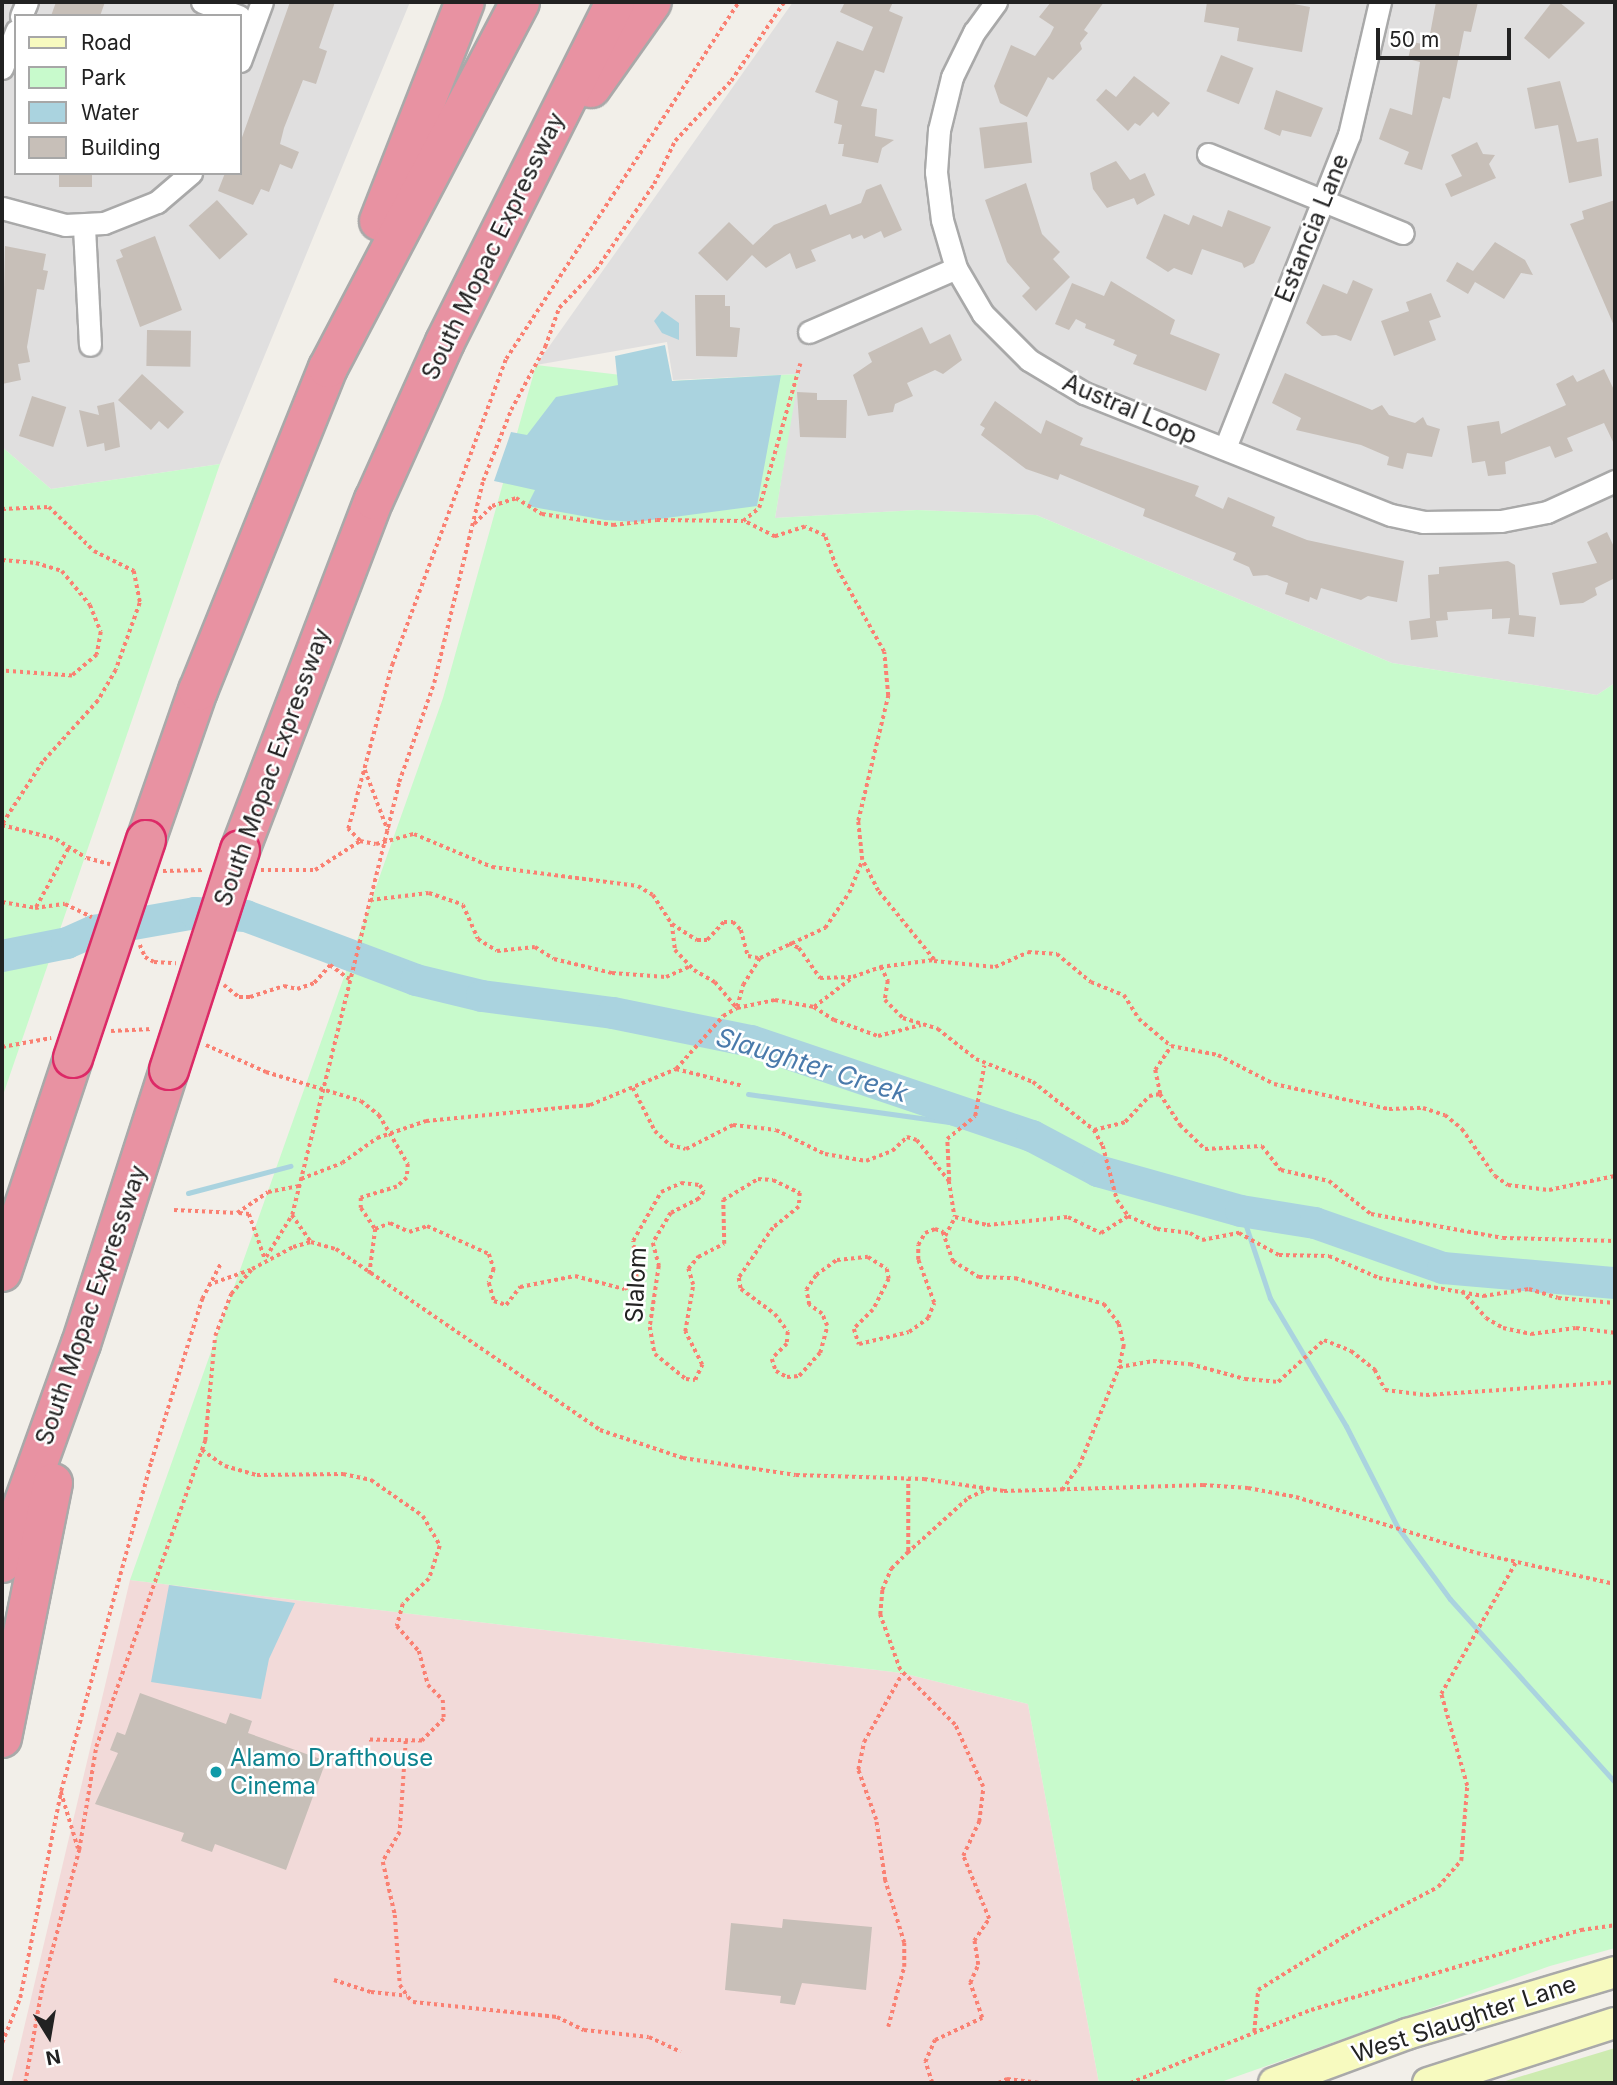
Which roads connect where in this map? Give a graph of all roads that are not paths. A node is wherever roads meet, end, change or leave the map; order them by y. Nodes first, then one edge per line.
1 (202, 2) edge
2 (465, 2) edge
3 (520, 2) edge
4 (615, 2) edge
5 (652, 2) edge
6 (996, 2) edge
7 (1380, 2) edge
8 (249, 14) edge
9 (14, 36) edge
10 (242, 51) edge
11 (2, 68) edge
12 (1208, 154) dead end
13 (188, 175) edge
14 (519, 190) junction
15 (1323, 201) junction
16 (2, 208) edge
17 (84, 227) junction
18 (1403, 233) dead end
19 (956, 268) junction
20 (809, 332) dead end
21 (90, 345) dead end
22 (328, 369) junction
23 (1225, 448) junction
24 (1615, 481) edge
25 (2, 1272) edge
26 (81, 1343) junction
27 (2, 1563) edge
28 (2, 1738) edge
29 (1615, 1972) edge
30 (1615, 2023) edge
31 (1274, 2083) edge
32 (1428, 2083) edge

1 - 8 street
2 - 22 highway
3 - 22 highway
4 - 14 highway, South Mopac Expressway
5 - 14 highway
6 - 19 street, Austral Loop
7 - 15 street, Estancia Lane
8 - 10 street
9 - 11 street
12 - 15 street
13 - 17 street
14 - 26 highway, South Mopac Expressway, bridge
15 - 18 street
15 - 23 street, Estancia Lane
16 - 17 street
17 - 21 street
19 - 20 street
19 - 23 street, Austral Loop
22 - 25 highway, bridge
23 - 24 street, Austral Loop
26 - 27 highway, South Mopac Expressway
26 - 28 highway
29 - 31 main road, West Slaughter Lane
30 - 32 main road, West Slaughter Lane

